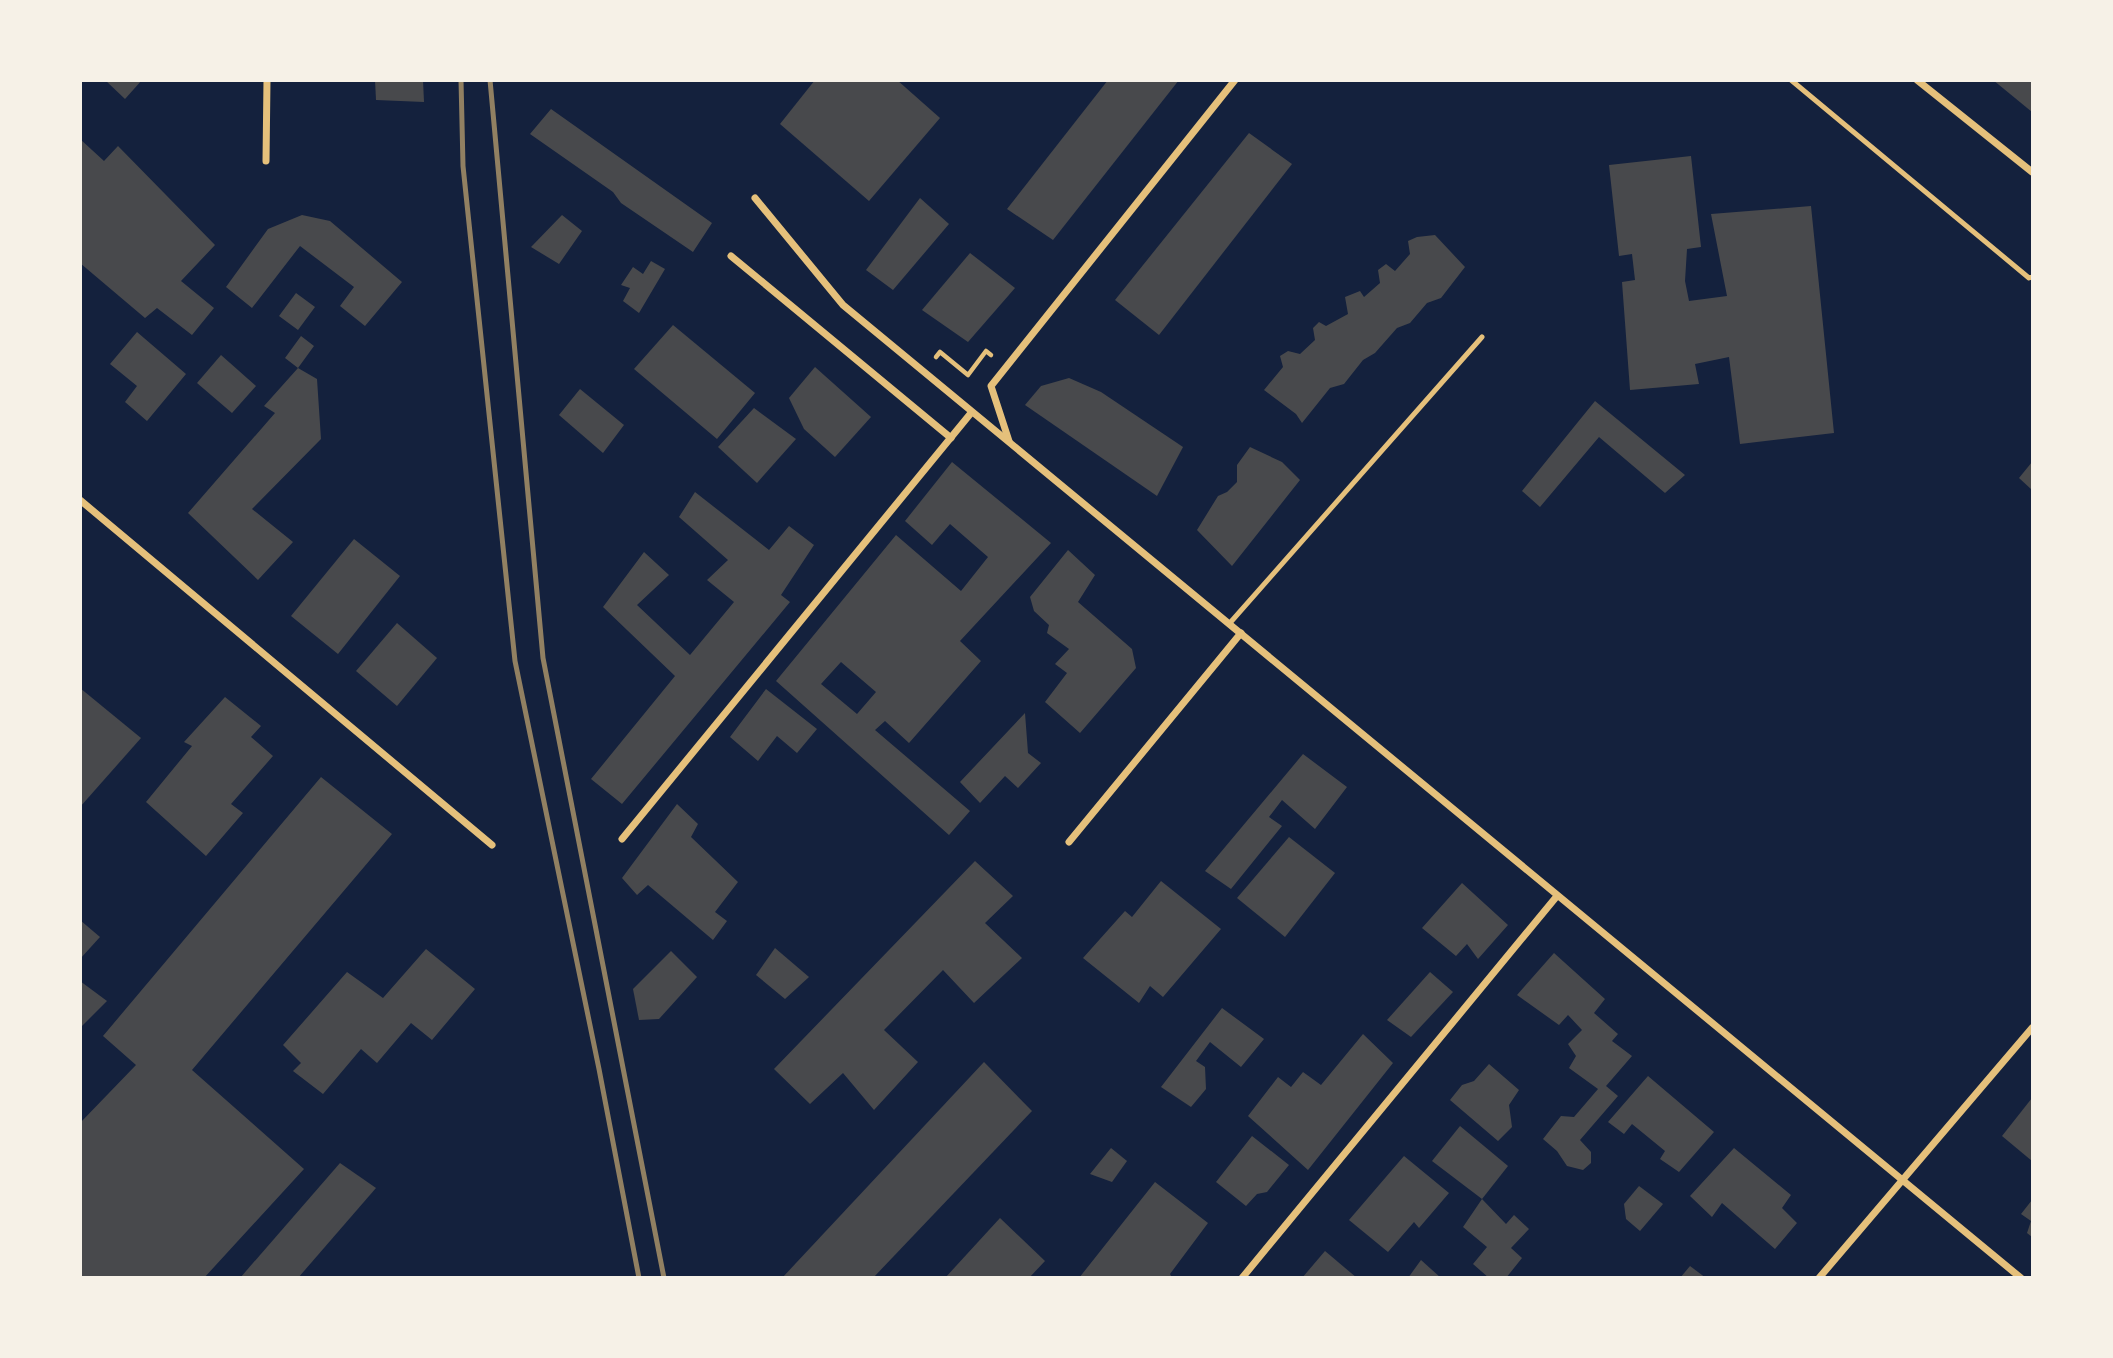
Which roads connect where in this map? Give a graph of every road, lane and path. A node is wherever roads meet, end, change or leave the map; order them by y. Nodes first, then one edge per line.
1 (267, 80) edge
2 (1235, 80) edge
3 (1791, 80) edge
4 (1917, 80) edge
5 (266, 162) dead end
6 (2032, 172) edge
7 (755, 198) dead end
8 (731, 256) dead end
9 (2032, 277) edge
10 (1482, 337) dead end
11 (1004, 367) junction
12 (922, 372) junction
13 (971, 413) junction
14 (951, 438) junction
15 (1009, 442) junction
16 (80, 500) edge
17 (1229, 624) junction
18 (1241, 634) junction
19 (622, 839) dead end
20 (1069, 842) dead end
21 (492, 845) dead end
22 (1557, 897) junction
23 (2032, 1028) edge
24 (1902, 1180) junction
25 (1242, 1278) edge
26 (1819, 1278) edge
27 (2021, 1278) edge

1 - 5 street
2 - 11 street
3 - 9 lane
4 - 6 street
7 - 12 street
8 - 14 street
10 - 17 lane
11 - 12 path
11 - 15 street
12 - 13 street
13 - 14 street
13 - 15 street
14 - 19 street
15 - 17 street
16 - 21 street
17 - 18 street
18 - 20 street
18 - 22 street
22 - 24 street
22 - 25 street
23 - 24 street
24 - 26 street
24 - 27 street

